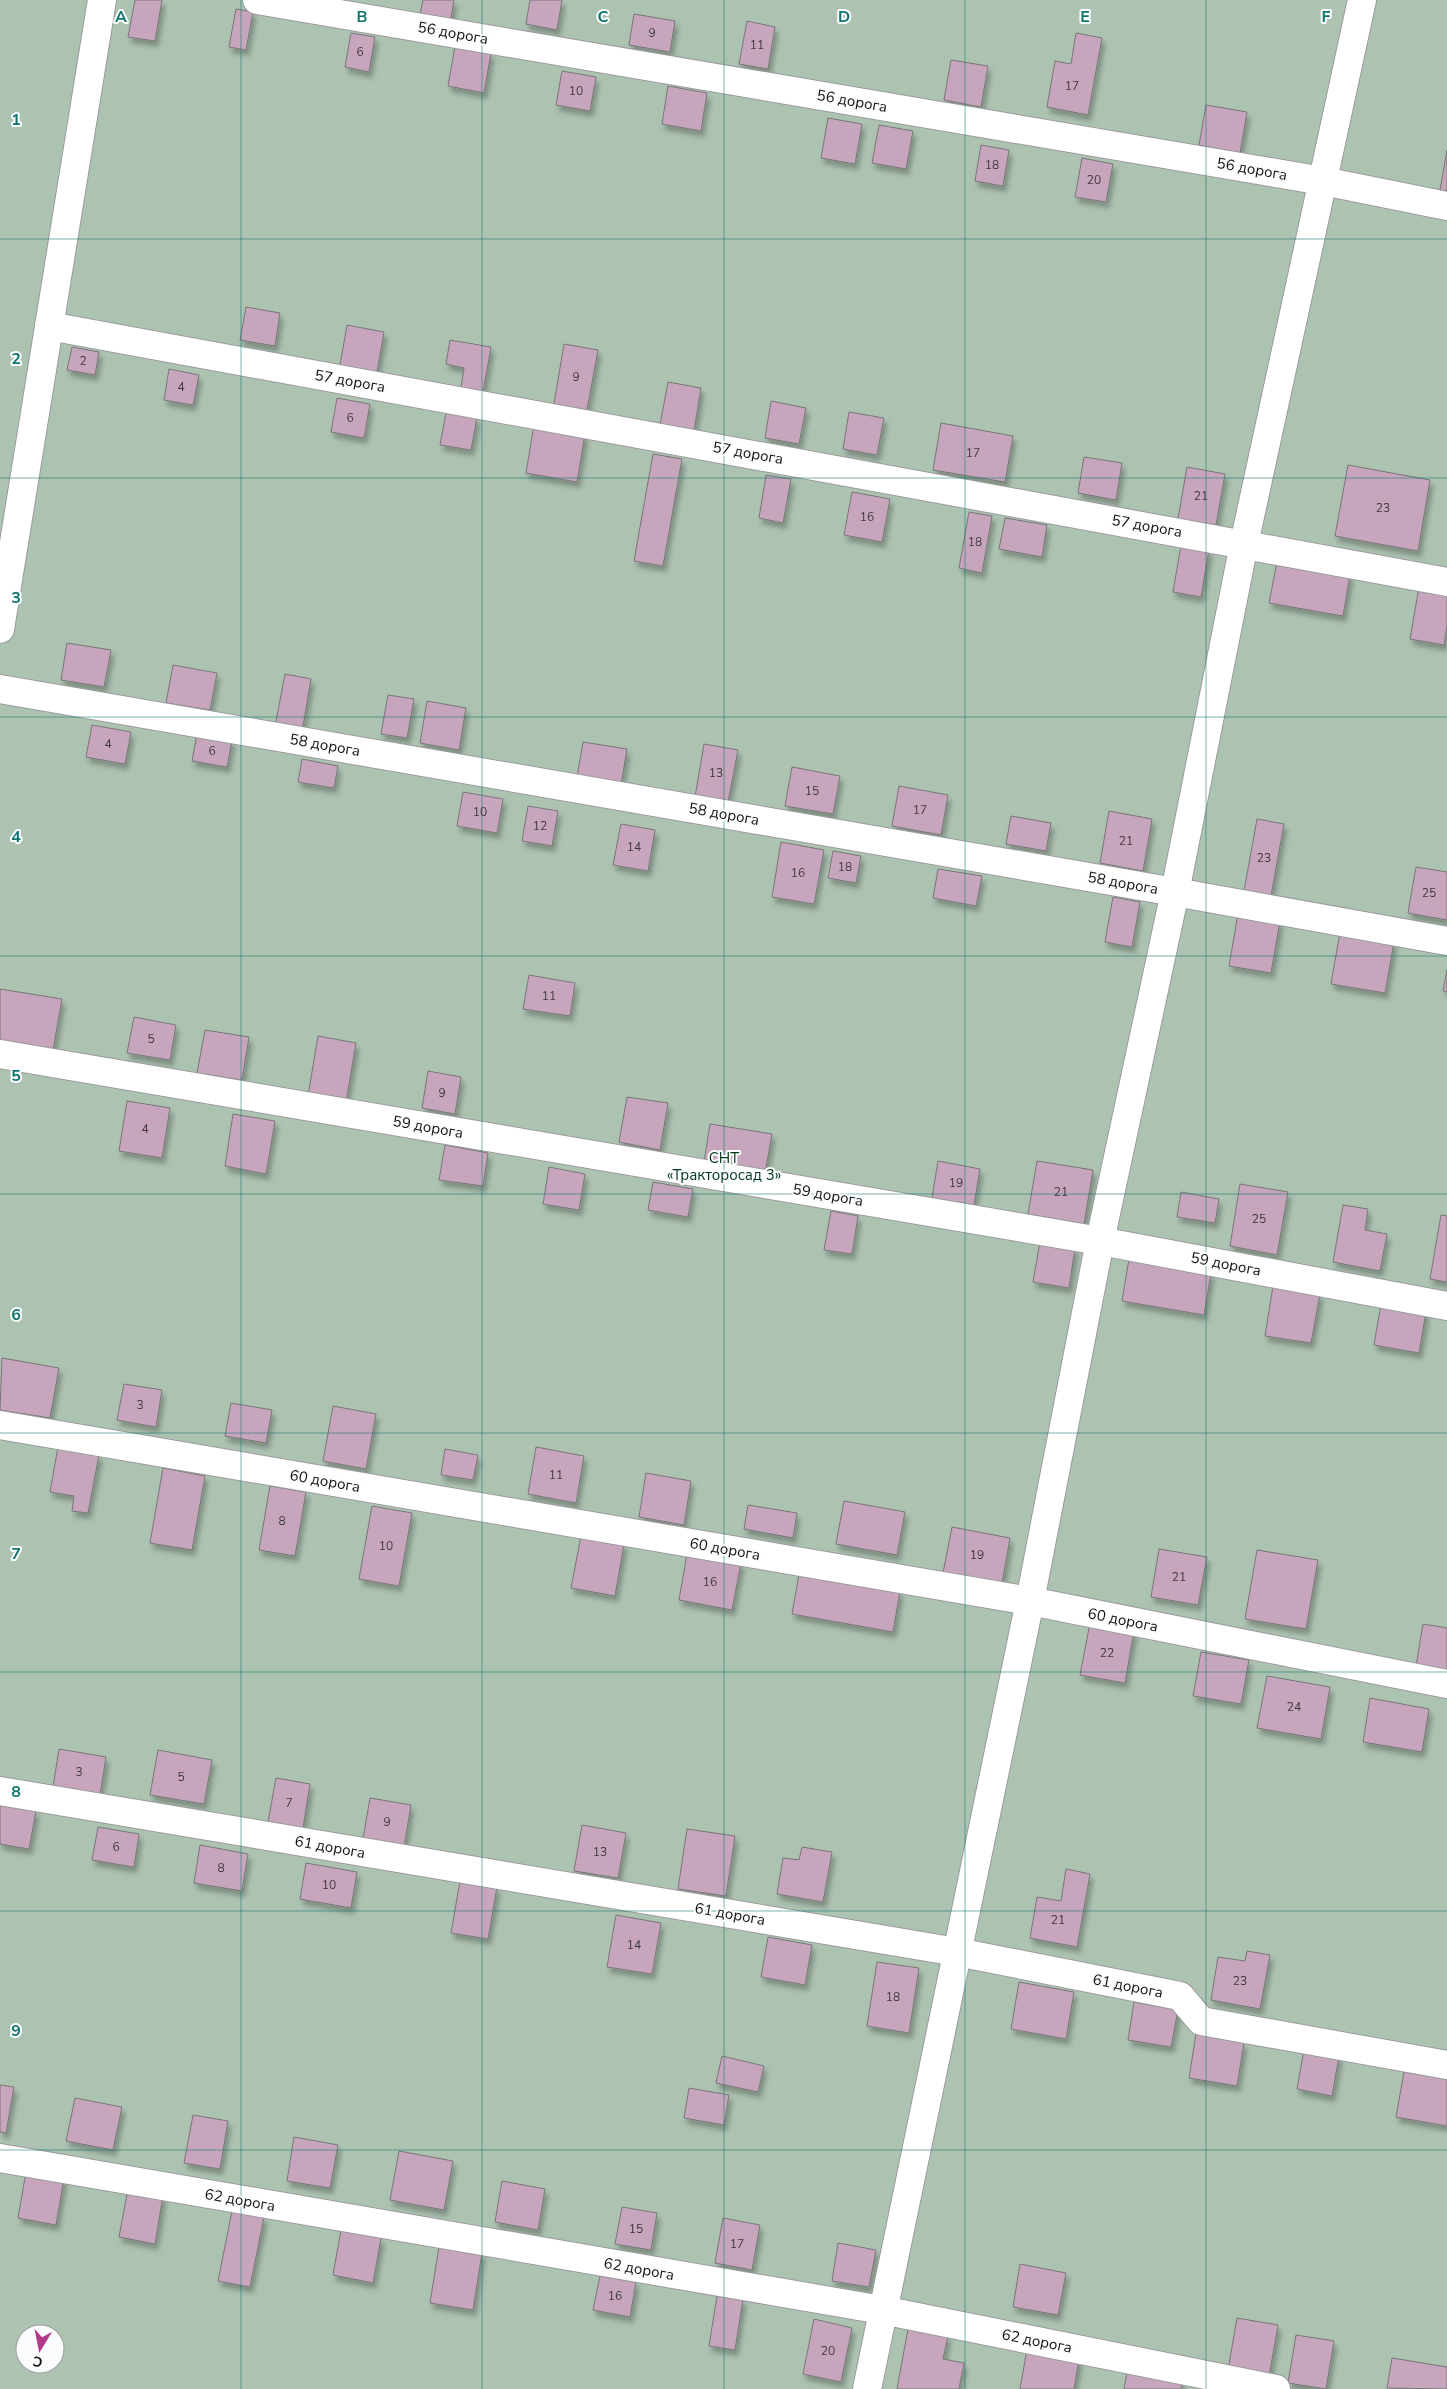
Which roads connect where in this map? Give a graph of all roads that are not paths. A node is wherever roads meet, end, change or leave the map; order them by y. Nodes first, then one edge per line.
1 (102, 0) edge
2 (257, 0) edge
3 (1362, 0) edge
4 (1323, 181) junction
5 (1447, 206) edge
6 (49, 326) junction
7 (1244, 544) junction
8 (1447, 582) edge
9 (0, 629) edge
10 (0, 689) edge
11 (1175, 892) junction
12 (1447, 941) edge
13 (0, 1054) edge
14 (1100, 1241) junction
15 (1447, 1306) edge
16 (0, 1425) edge
17 (1030, 1601) junction
18 (1447, 1684) edge
19 (0, 1791) edge
20 (957, 1952) junction
21 (1447, 2065) edge
22 (0, 2158) edge
23 (882, 2310) junction
24 (867, 2389) edge
25 (1276, 2389) edge

1 - 6 street
2 - 4 street, 56 дорога
3 - 4 street
4 - 5 street, 56 дорога
4 - 7 street
6 - 7 street, 57 дорога
6 - 9 street
7 - 8 street, 57 дорога
7 - 11 street
10 - 11 street, 58 дорога
11 - 12 street, 58 дорога
11 - 14 street
13 - 14 street, 59 дорога
14 - 15 street, 59 дорога
14 - 17 street
16 - 17 street, 60 дорога
17 - 18 street, 60 дорога
17 - 20 street
19 - 20 street, 61 дорога
20 - 21 street, 61 дорога
20 - 23 street
22 - 23 street, 62 дорога
23 - 24 street
23 - 25 street, 62 дорога

